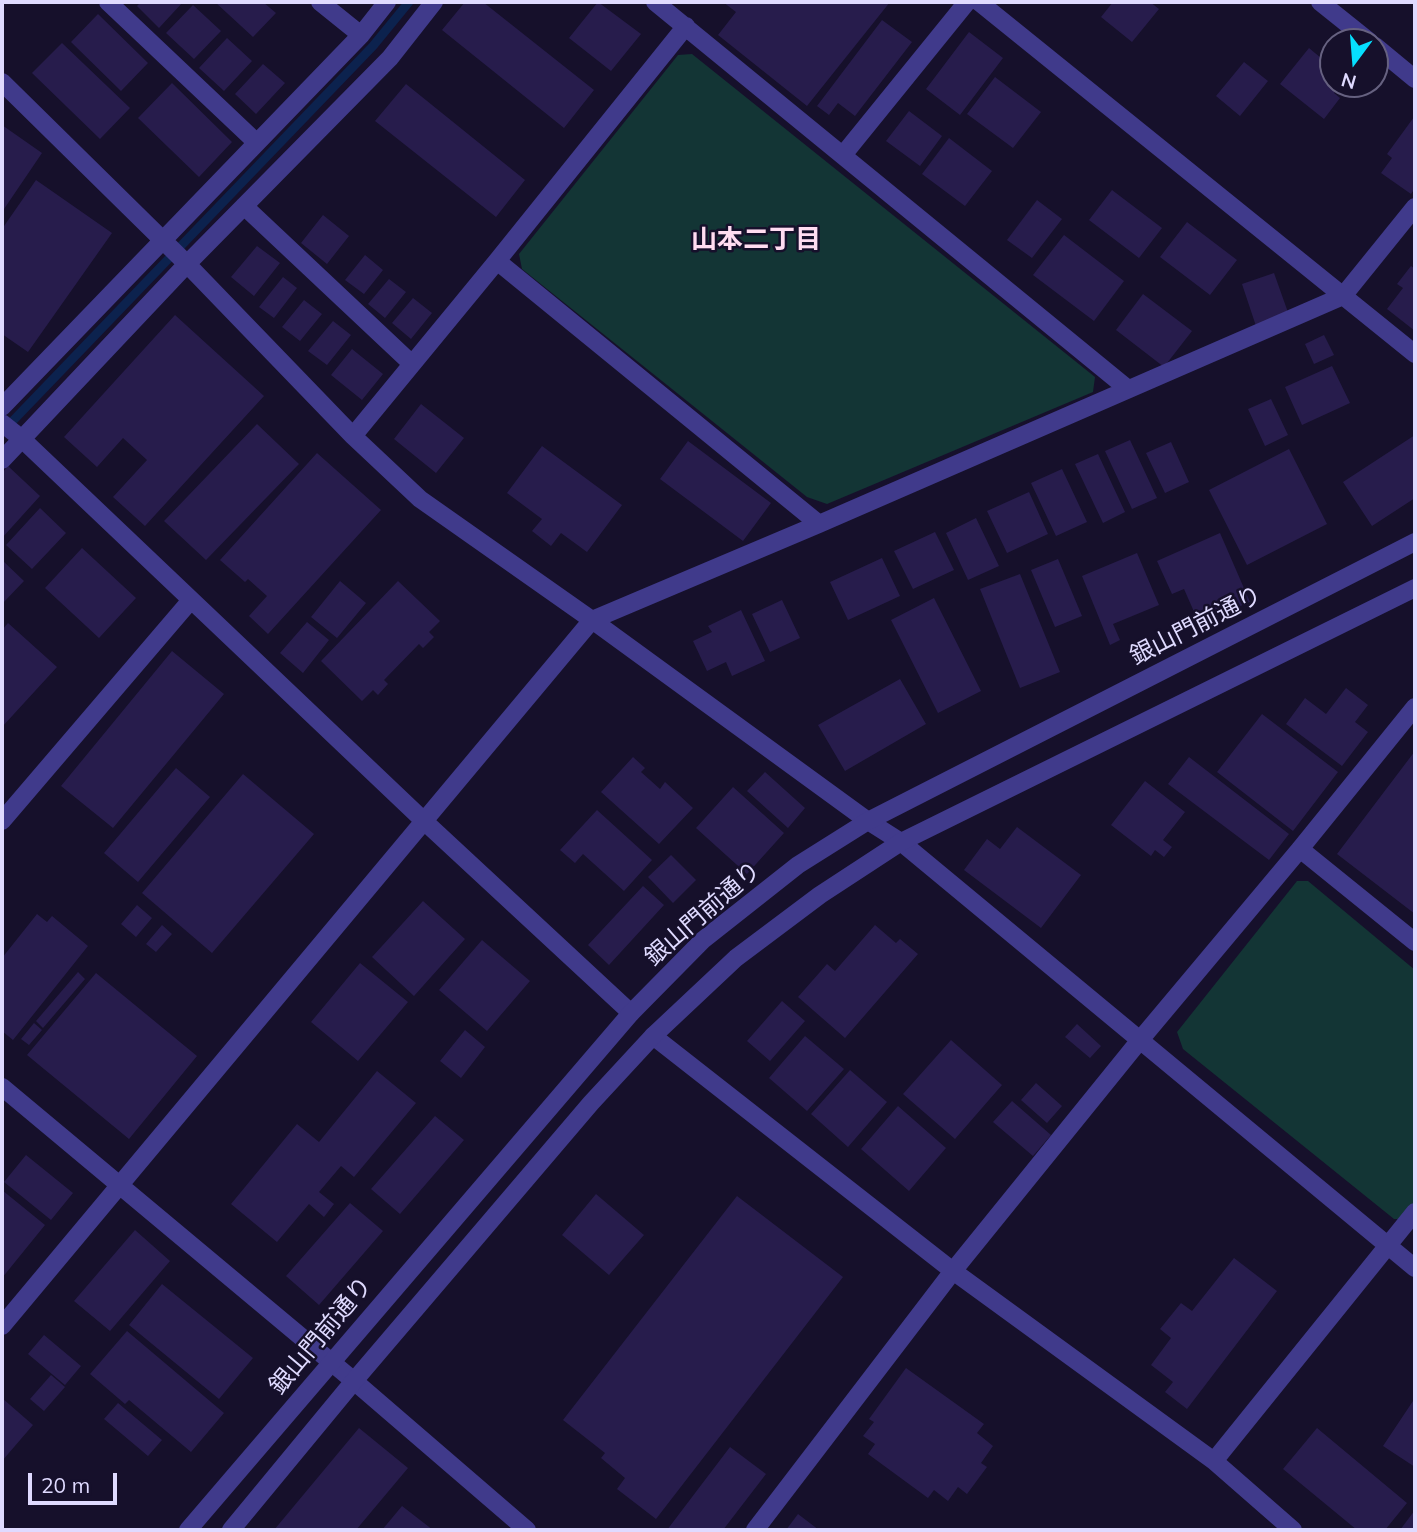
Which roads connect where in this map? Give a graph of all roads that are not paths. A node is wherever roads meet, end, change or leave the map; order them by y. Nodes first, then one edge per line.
1 (108, 2) edge
2 (320, 2) edge
3 (387, 2) edge
4 (434, 2) edge
5 (655, 2) edge
6 (967, 2) edge
7 (979, 2) edge
8 (1320, 2) edge
9 (686, 26) junction
10 (1352, 28) edge
11 (361, 35) junction
12 (1389, 58) edge
13 (1415, 79) edge
14 (2, 82) edge
15 (256, 142) junction
16 (843, 155) junction
17 (244, 206) junction
18 (1415, 207) edge
19 (162, 239) junction
20 (498, 261) junction
21 (187, 264) junction
22 (1343, 296) junction
23 (1415, 354) edge
24 (412, 364) junction
25 (1128, 389) junction
26 (2, 407) edge
27 (2, 423) edge
28 (353, 436) junction
29 (22, 439) junction
30 (2, 460) edge
31 (819, 524) junction
32 (1415, 542) edge
33 (1415, 588) edge
34 (191, 600) junction
35 (592, 620) junction
36 (1415, 707) edge
37 (2, 821) edge
38 (424, 821) junction
39 (868, 821) junction
40 (901, 842) junction
41 (1300, 849) junction
42 (1415, 942) edge
43 (631, 1013) junction
44 (653, 1036) junction
45 (1140, 1040) junction
46 (2, 1087) edge
47 (120, 1185) junction
48 (1415, 1212) edge
49 (1389, 1246) junction
50 (1415, 1268) edge
51 (954, 1271) junction
52 (2, 1326) edge
53 (331, 1362) junction
54 (354, 1381) junction
55 (1214, 1461) junction
56 (521, 1529) edge
57 (188, 1530) edge
58 (231, 1530) edge
59 (754, 1530) edge
60 (1293, 1530) edge

1 - 15 street
2 - 11 street
3 - 11 street
4 - 17 street
5 - 9 street
6 - 16 street
7 - 22 street
8 - 10 street
9 - 16 street
9 - 20 street
11 - 15 street
12 - 13 street
14 - 19 street
15 - 19 street
16 - 25 street
17 - 21 street
17 - 24 street
18 - 22 street
19 - 21 street
19 - 26 street
20 - 24 street
20 - 31 street
21 - 28 street
21 - 29 street
22 - 23 street
22 - 25 street
24 - 28 street
25 - 31 street
27 - 29 street
28 - 35 street
29 - 30 street
29 - 34 street
31 - 35 street
32 - 39 street, 銀山門前通り
33 - 40 street
34 - 37 street
34 - 38 street
35 - 38 street
35 - 39 street
36 - 41 street
38 - 43 street
38 - 47 street
39 - 40 street
39 - 43 street, 銀山門前通り
40 - 44 street
40 - 45 street
41 - 42 street
41 - 45 street
43 - 53 street, 銀山門前通り
44 - 51 street
44 - 54 street
45 - 49 street
45 - 51 street
46 - 47 street
47 - 52 street
47 - 53 street
48 - 49 street
49 - 50 street
49 - 55 street
51 - 55 street
51 - 59 street
53 - 54 street
53 - 57 street, 銀山門前通り
54 - 56 street
54 - 58 street
55 - 60 street

